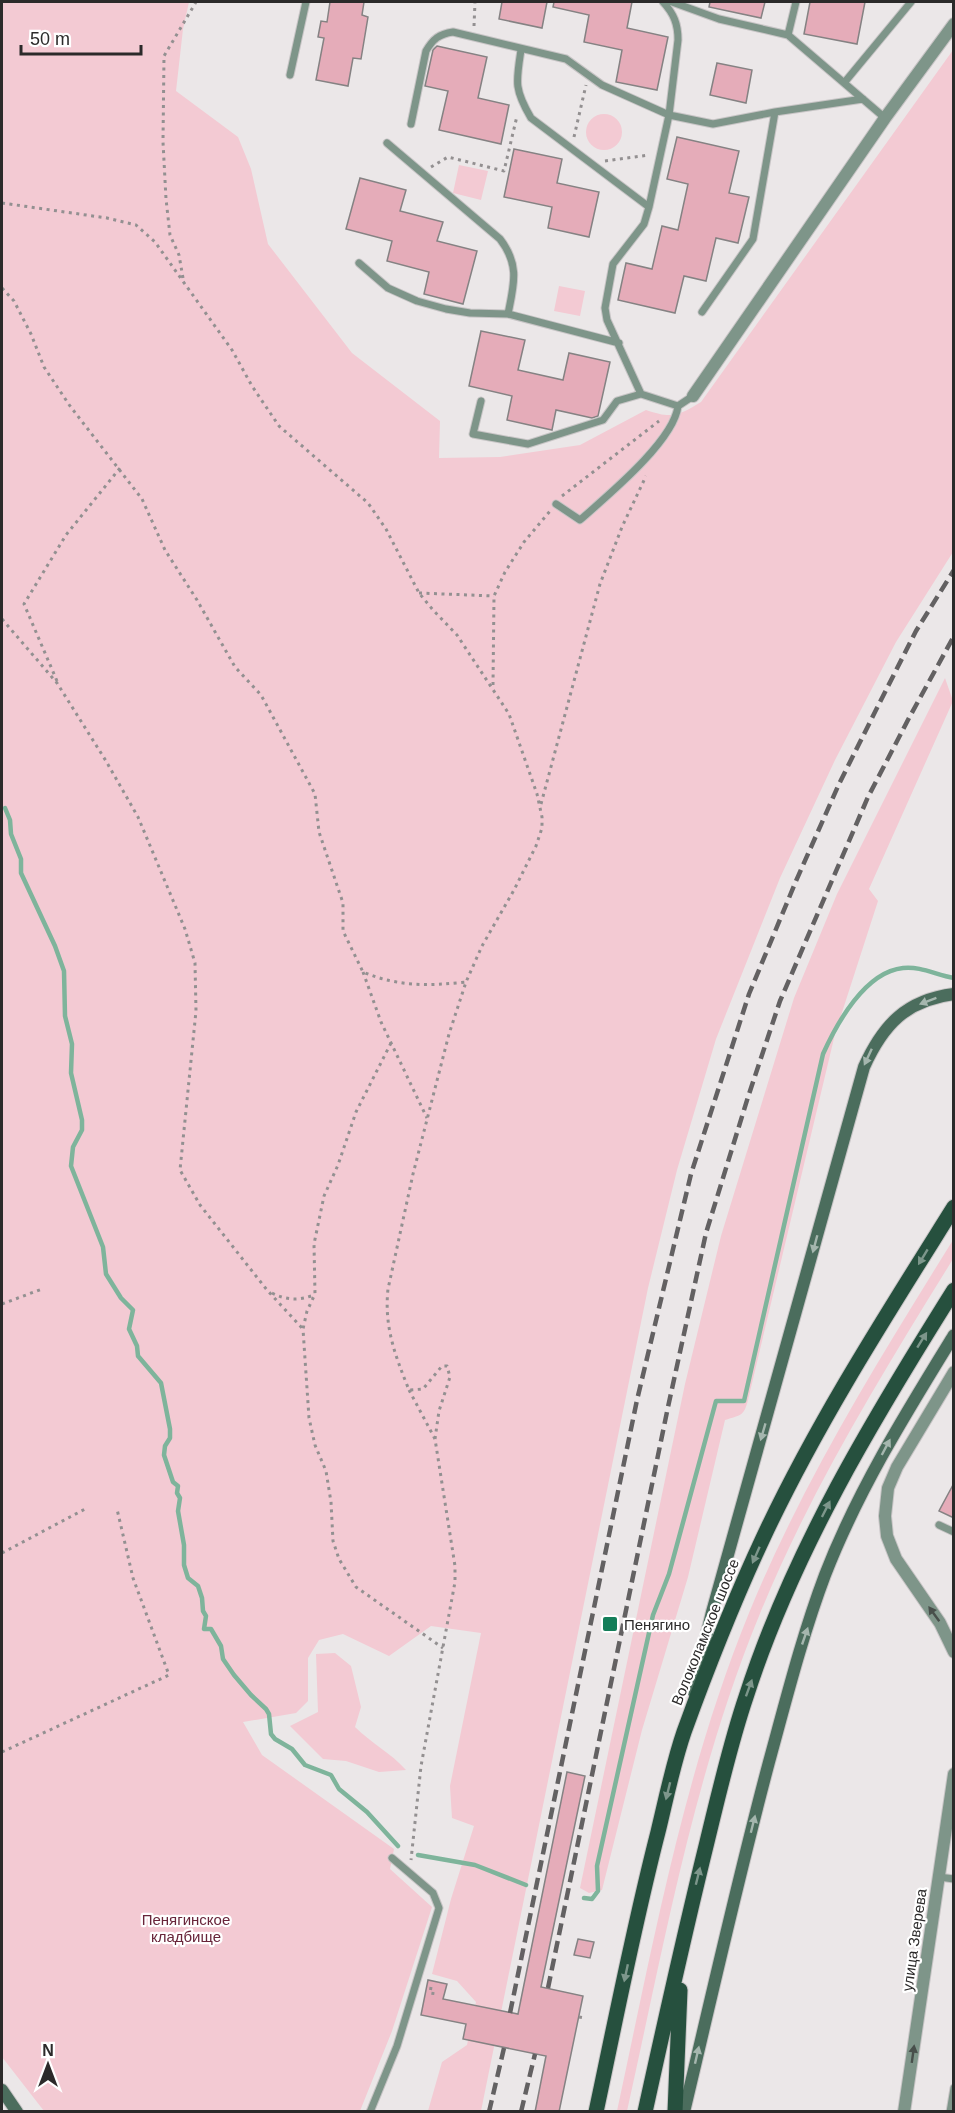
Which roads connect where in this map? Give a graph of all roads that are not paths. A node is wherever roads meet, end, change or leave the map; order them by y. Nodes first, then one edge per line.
1 (306, 2) edge
2 (663, 2) edge
3 (672, 2) edge
4 (796, 2) edge
5 (910, 2) edge
6 (954, 24) edge
7 (788, 35) junction
8 (521, 50) junction
9 (290, 75) dead end
10 (844, 83) junction
11 (863, 99) junction
12 (775, 112) junction
13 (669, 115) junction
14 (885, 118) junction
15 (411, 124) dead end
16 (387, 143) dead end
17 (649, 207) junction
18 (359, 263) dead end
19 (702, 312) dead end
20 (508, 314) junction
21 (619, 343) junction
22 (641, 394) junction
23 (693, 396) joint
24 (481, 401) dead end
25 (678, 406) junction
26 (556, 504) road end
27 (954, 994) edge
28 (954, 1207) edge
29 (954, 1290) edge
30 (954, 1335) edge
31 (953, 1373) edge
32 (939, 1525) dead end
33 (954, 1532) edge
34 (954, 1652) edge
35 (684, 1734) junction
36 (954, 1774) edge
37 (952, 1798) edge
38 (392, 1858) dead end
39 (939, 1877) junction
40 (954, 1879) edge
41 (685, 1933) junction
42 (954, 2088) edge
43 (2, 2090) edge
44 (17, 2112) edge
45 (370, 2112) edge
46 (596, 2112) edge
47 (645, 2112) edge
48 (675, 2112) edge
49 (684, 2112) edge
50 (904, 2112) edge
51 (950, 2112) edge

1 - 9 lane
2 - 13 lane
3 - 7 lane
4 - 7 lane
5 - 10 lane
6 - 14 street
7 - 10 lane
8 - 13 lane
8 - 15 lane
8 - 17 lane
10 - 11 lane
11 - 12 lane
11 - 14 lane
12 - 13 lane
12 - 19 lane
13 - 17 lane
14 - 23 street
16 - 20 lane
17 - 21 lane
18 - 20 lane
20 - 21 lane
21 - 22 lane
22 - 24 lane
22 - 25 lane
23 - 25 lane
25 - 26 lane
27 -> 35 main road
28 -> 35 main road, Волоколамское шоссе
41 -> 29 main road
49 -> 30 main road
34 -> 31 street
32 - 33 lane
35 -> 46 main road, Волоколамское шоссе
36 - 37 street, улица Зверева
37 - 39 street, улица Зверева
38 - 45 lane
39 - 40 lane
50 -> 39 street, улица Зверева
41 - 47 main road
41 - 48 main road
42 - 51 lane
43 - 44 main road

